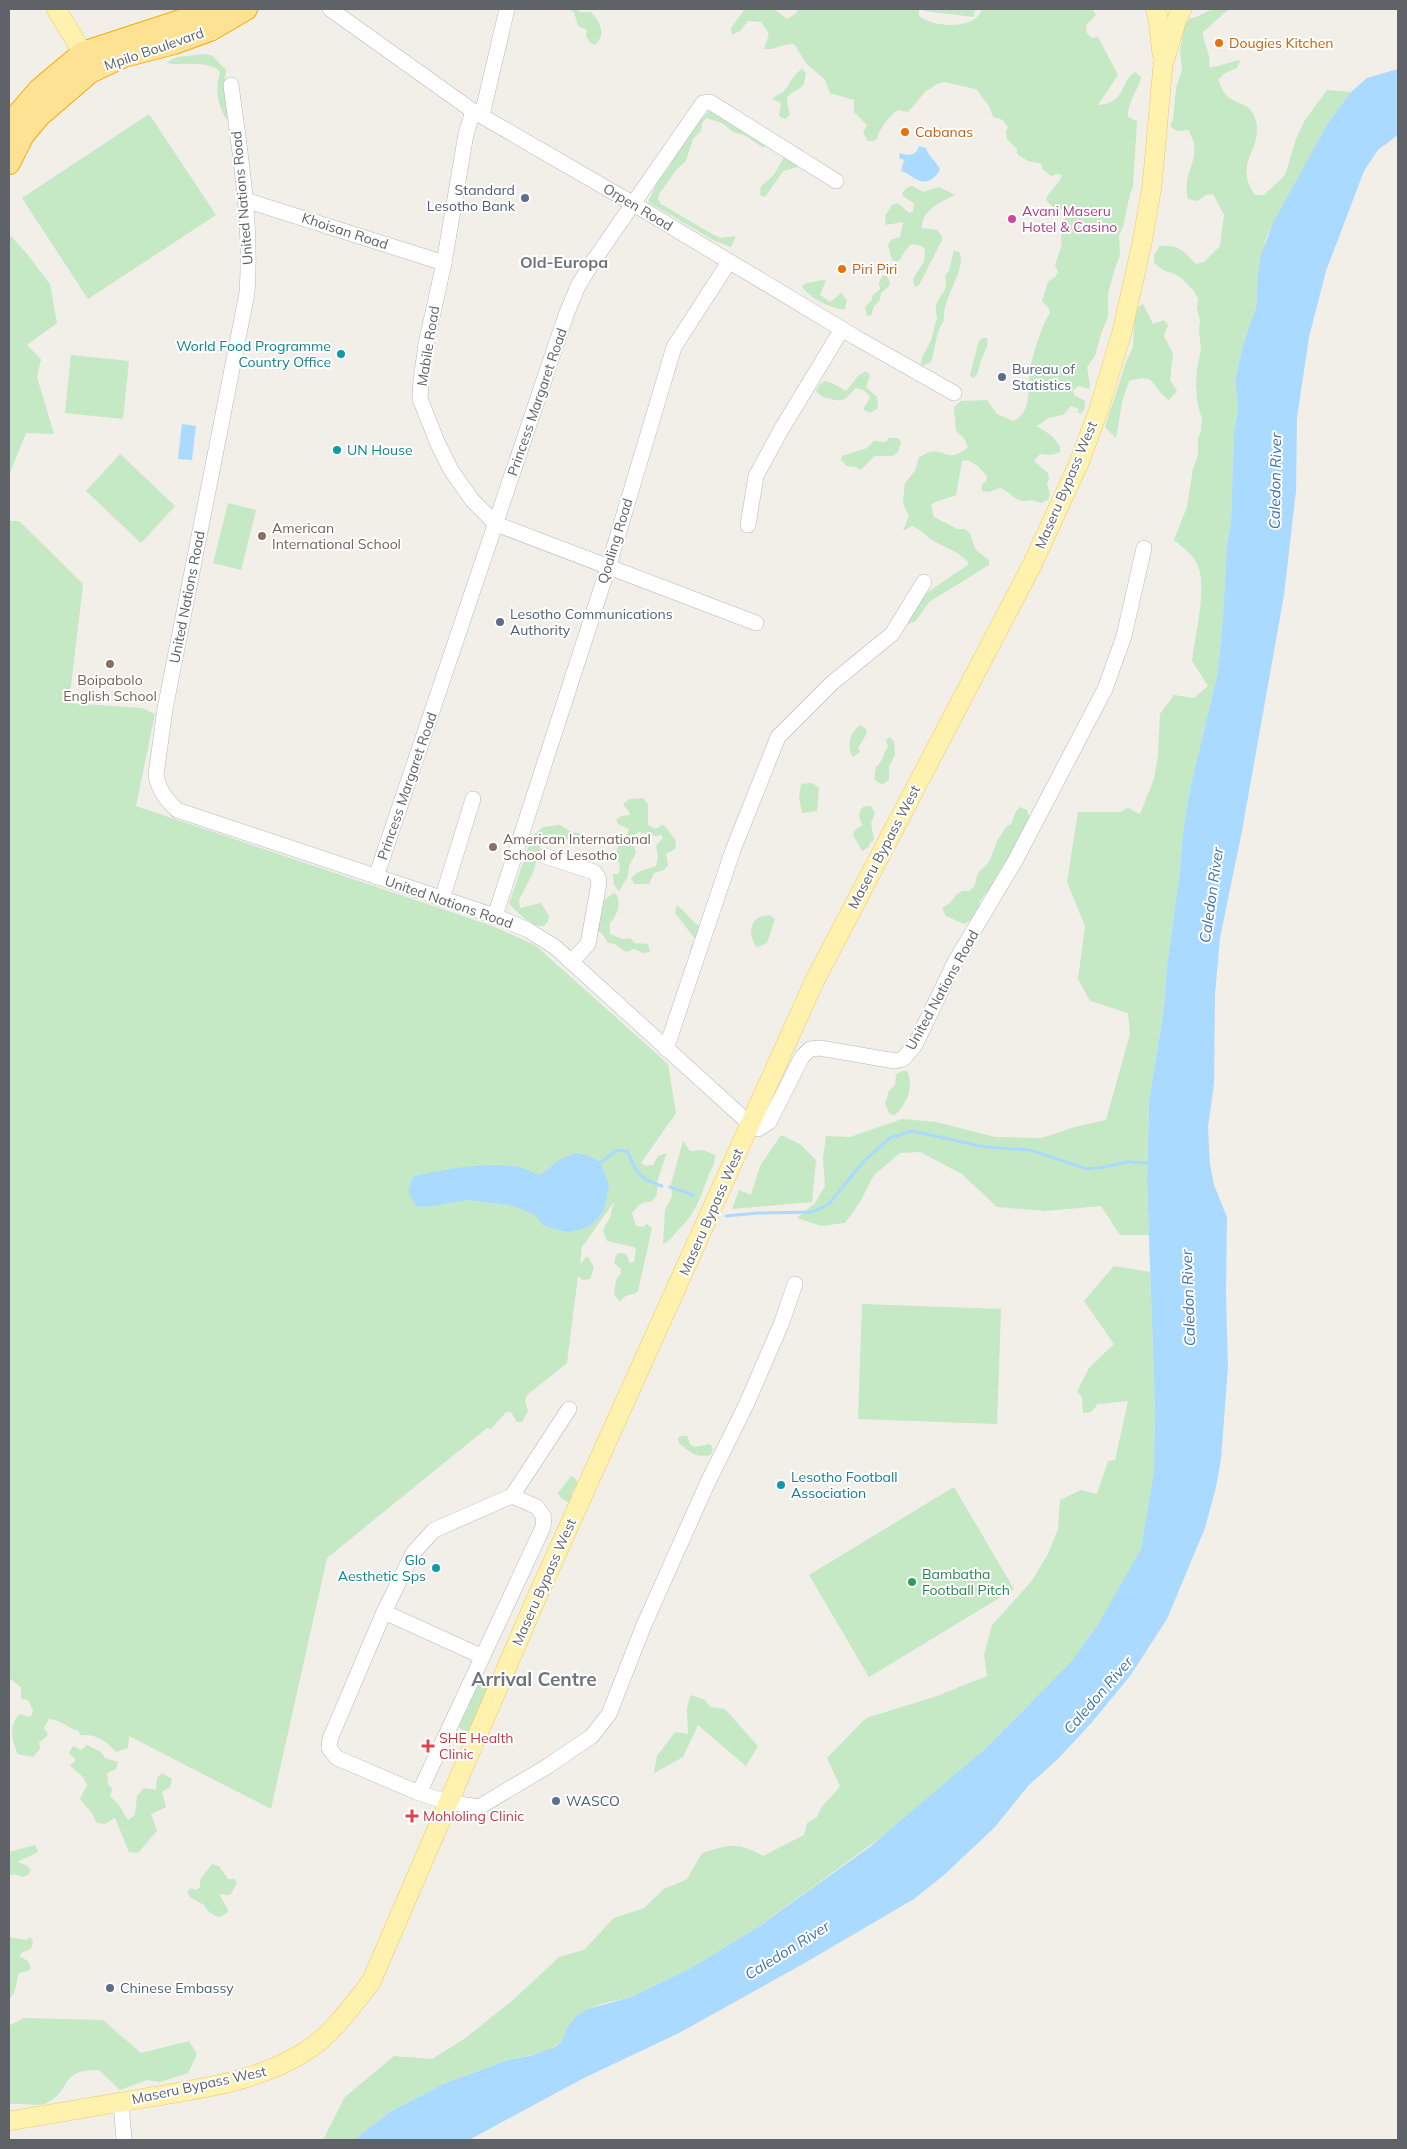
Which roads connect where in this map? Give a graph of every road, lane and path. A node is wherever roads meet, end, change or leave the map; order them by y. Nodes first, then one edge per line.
1 (56, 9) edge
2 (217, 9) edge
3 (246, 9) edge
4 (330, 9) edge
5 (507, 9) edge
6 (1155, 9) edge
7 (1182, 9) edge
8 (87, 62) junction
9 (1163, 65) junction
10 (231, 85) dead end
11 (477, 113) junction
12 (9, 125) edge
13 (9, 163) edge
14 (836, 181) dead end
15 (245, 200) junction
16 (632, 203) junction
17 (729, 262) junction
18 (444, 263) junction
19 (842, 329) junction
20 (954, 393) dead end
21 (496, 524) junction
22 (748, 525) dead end
23 (1144, 548) dead end
24 (608, 568) junction
25 (924, 582) dead end
26 (756, 623) dead end
27 (473, 799) dead end
28 (545, 856) dead end
29 (376, 877) junction
30 (442, 898) junction
31 (495, 916) junction
32 (571, 962) junction
33 (666, 1049) junction
34 (751, 1125) junction
35 (795, 1284) dead end
36 (569, 1409) dead end
37 (512, 1496) junction
38 (384, 1612) junction
39 (482, 1656) junction
40 (419, 1793) junction
41 (447, 1802) junction
42 (121, 2102) junction
43 (9, 2121) edge
44 (124, 2140) edge

1 - 8 main road
2 - 8 highway, Mpilo Boulevard
3 - 8 highway, Mpilo Boulevard
4 - 11 street, Orpen Road
5 - 11 street, Mabile Road
6 - 9 main road
7 - 9 main road
8 - 12 highway, Mpilo Boulevard
8 - 13 highway, Mpilo Boulevard
9 - 34 main road, Maseru Bypass West
10 - 15 street, United Nations Road
11 - 16 street, Orpen Road
11 - 18 street, Mabile Road
14 - 16 street, Princess Margaret Road
15 - 18 street, Khoisan Road
15 - 29 street, United Nations Road
16 - 17 street, Orpen Road
16 - 21 street, Princess Margaret Road
17 - 19 street, Orpen Road
17 - 24 street, Qoaling Road
18 - 21 street, Mabile Road
19 - 20 street, Orpen Road
19 - 22 street
21 - 24 street, Mabile Road
21 - 29 street, Princess Margaret Road
23 - 34 street, United Nations Road
24 - 26 street, Mabile Road
24 - 31 street, Qoaling Road
25 - 33 street
27 - 30 street
28 - 32 street
29 - 30 street, United Nations Road
30 - 31 street, United Nations Road
31 - 32 street, United Nations Road
32 - 33 street, United Nations Road
33 - 34 street, United Nations Road
34 - 41 main road, Maseru Bypass West
35 - 41 street
36 - 37 street
37 - 38 street
37 - 39 street
38 - 39 street
38 - 40 street
39 - 40 street
40 - 41 street
41 - 42 main road, Maseru Bypass West
42 - 43 main road, Maseru Bypass West
42 - 44 street

